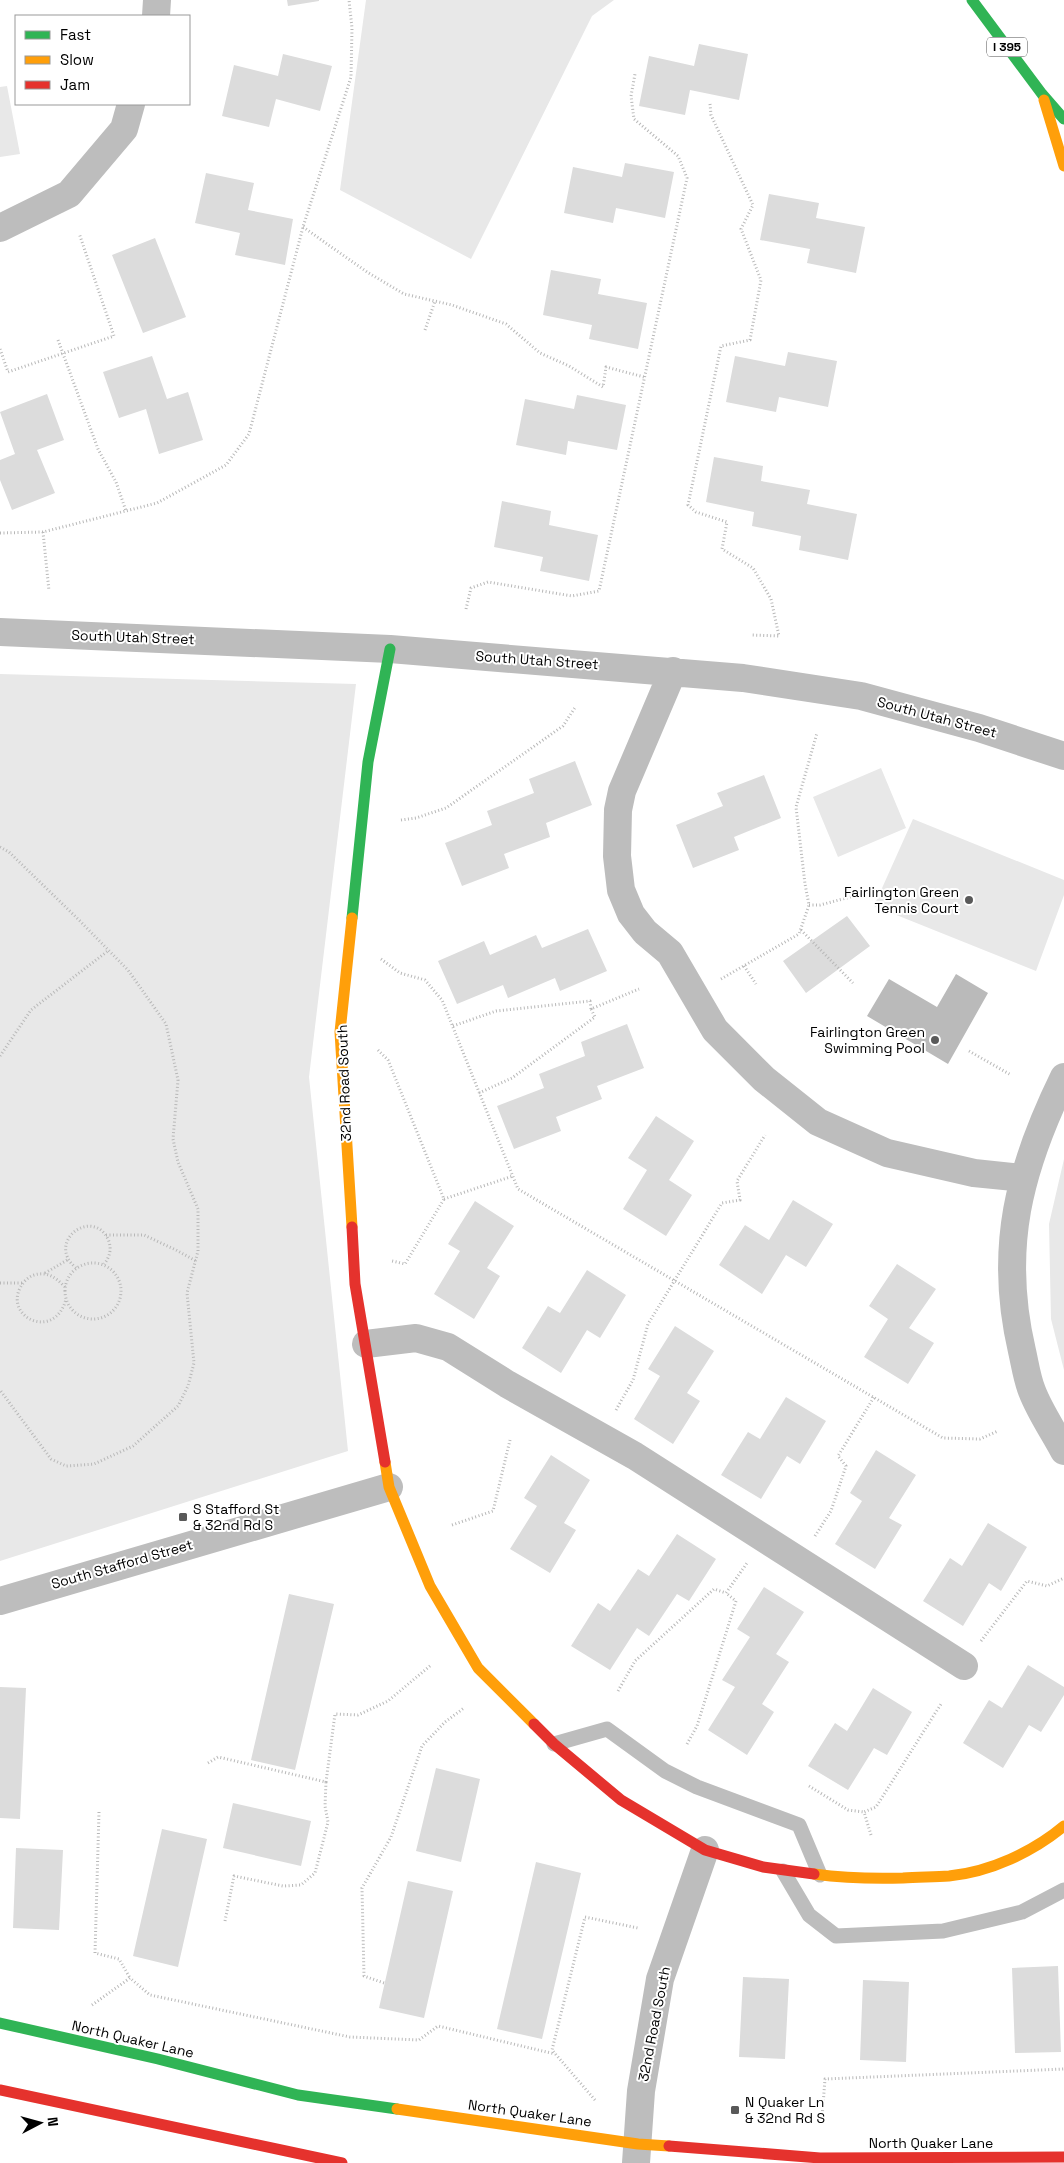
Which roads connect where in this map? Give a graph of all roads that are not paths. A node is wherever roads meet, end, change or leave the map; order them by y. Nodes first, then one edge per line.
1 (157, 0) edge
2 (972, 0) edge
3 (156, 15) edge
4 (1042, 94) junction
5 (131, 105) edge
6 (1064, 120) edge
7 (1064, 166) edge
8 (0, 228) edge
9 (0, 632) edge
10 (390, 649) junction
11 (674, 671) junction
12 (1064, 756) edge
13 (1064, 1076) edge
14 (1023, 1178) junction
15 (366, 1344) junction
16 (1064, 1452) edge
17 (389, 1487) junction
18 (0, 1601) edge
19 (969, 1657) road end
20 (554, 1744) junction
21 (1064, 1826) edge
22 (705, 1850) junction
23 (782, 1871) junction
24 (820, 1875) junction
25 (1064, 1890) edge
26 (0, 2023) edge
27 (0, 2090) edge
28 (637, 2153) edge
29 (1064, 2157) edge
30 (342, 2163) edge

1 - 3 street
2 - 4 main road, I 395
4 - 6 main road, I 395
4 - 7 main road
5 - 8 street
9 - 10 street, South Utah Street
10 - 11 street, South Utah Street
10 - 15 main road, 32nd Road South
11 - 12 street, South Utah Street
11 - 14 street
13 - 14 street
14 - 16 street
15 - 17 main road, 32nd Road South
15 - 19 street
17 - 18 street, South Stafford Street
17 - 20 main road
20 - 22 main road
20 - 24 lane
21 - 24 main road
22 - 23 main road
22 - 28 street, 32nd Road South
23 - 24 main road
23 - 25 lane
26 - 28 main road, North Quaker Lane
27 - 30 main road
28 - 29 main road, North Quaker Lane

